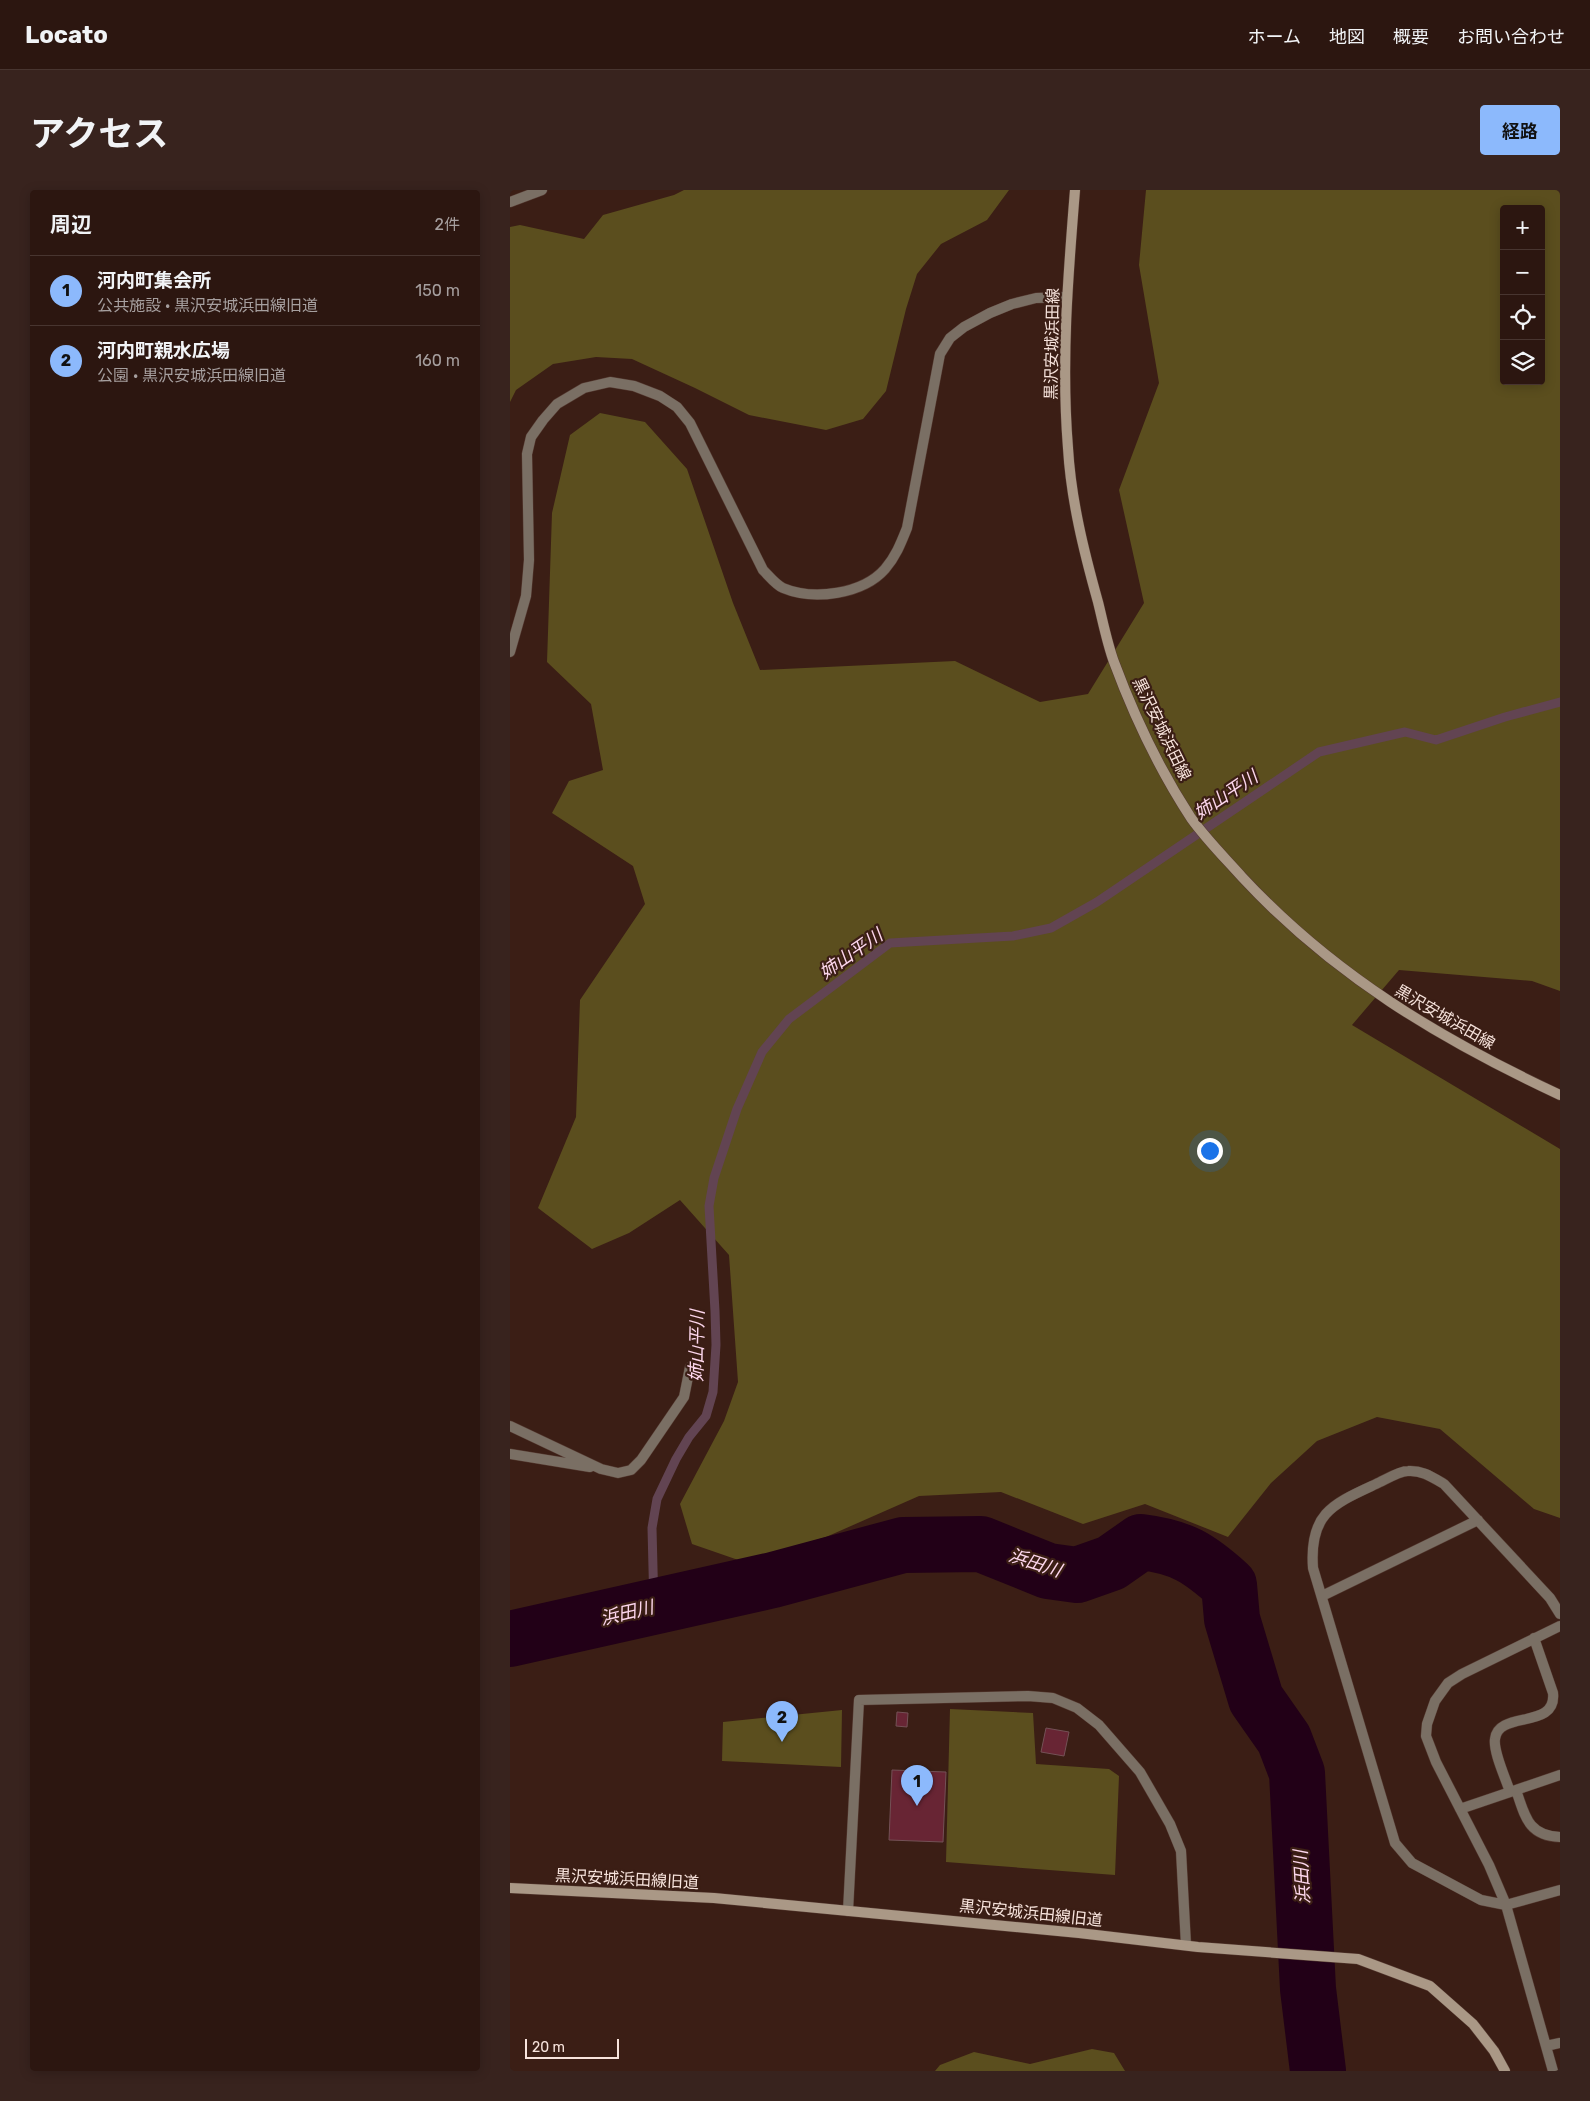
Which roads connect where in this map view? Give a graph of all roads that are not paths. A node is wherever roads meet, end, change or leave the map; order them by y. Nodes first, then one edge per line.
1 (542, 190) edge
2 (1075, 190) edge
3 (510, 202) edge
4 (1067, 297) junction
5 (510, 652) edge
6 (1560, 1095) edge
7 (690, 1367) dead end
8 (510, 1426) edge
9 (510, 1454) edge
10 (601, 1469) junction
11 (1478, 1520) junction
12 (1322, 1596) junction
13 (1560, 1614) edge
14 (1560, 1626) edge
15 (1534, 1638) junction
16 (1560, 1775) edge
17 (1513, 1791) junction
18 (1460, 1809) junction
19 (1560, 1838) edge
20 (510, 1888) edge
21 (1560, 1890) edge
22 (1506, 1905) junction
23 (848, 1911) junction
24 (1186, 1945) junction
25 (1560, 2043) edge
26 (1546, 2046) junction
27 (1505, 2071) edge
28 (1553, 2071) edge

1 - 3 street
2 - 4 main road, 黒沢安城浜田線
4 - 5 street
4 - 6 main road, 黒沢安城浜田線
7 - 10 street
8 - 10 street
9 - 10 street
11 - 12 street
11 - 12 street
11 - 13 street
12 - 22 street
14 - 15 street
15 - 17 street
15 - 18 street
16 - 17 street
17 - 18 street
17 - 19 street
18 - 22 street
20 - 23 main road, 黒沢安城浜田線旧道
21 - 22 street
22 - 26 street
23 - 24 main road, 黒沢安城浜田線旧道
23 - 24 street
24 - 27 main road, 黒沢安城浜田線旧道
25 - 26 street
26 - 28 street

